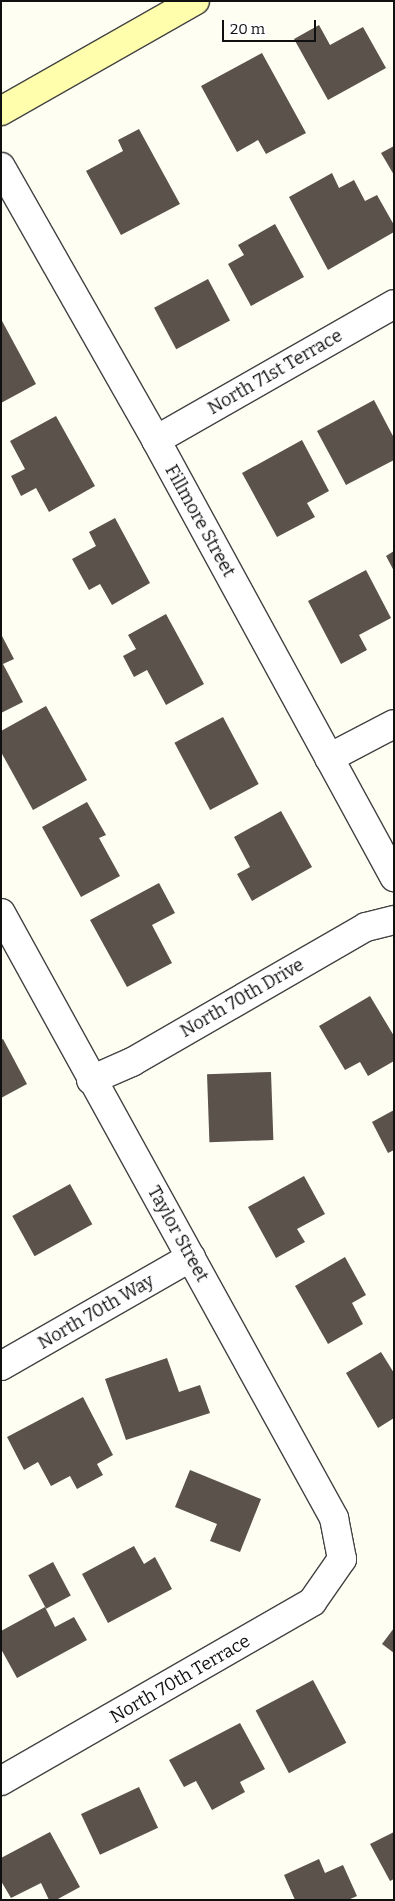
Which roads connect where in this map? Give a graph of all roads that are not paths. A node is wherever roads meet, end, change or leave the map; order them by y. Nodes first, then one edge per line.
1 (195, 1) edge
2 (1, 111) edge
3 (1, 167) edge
4 (394, 304) edge
5 (156, 440) junction
6 (394, 724) edge
7 (329, 758) junction
8 (394, 877) edge
9 (1, 913) edge
10 (394, 920) edge
11 (12, 956) edge
12 (92, 1080) junction
13 (191, 1257) junction
14 (1, 1366) edge
15 (342, 1559) joint
16 (1, 1781) edge

1 - 2 street
3 - 5 street, Fillmore Street
4 - 5 street, North 71st Terrace
5 - 7 street, Fillmore Street
6 - 7 street
7 - 8 street, Fillmore Street
9 - 11 street, Taylor Street
10 - 12 street, North 70th Drive
11 - 12 street, Taylor Street
12 - 13 street, Taylor Street
13 - 14 street, North 70th Way
13 - 15 street, Taylor Street
15 - 16 street, North 70th Terrace

